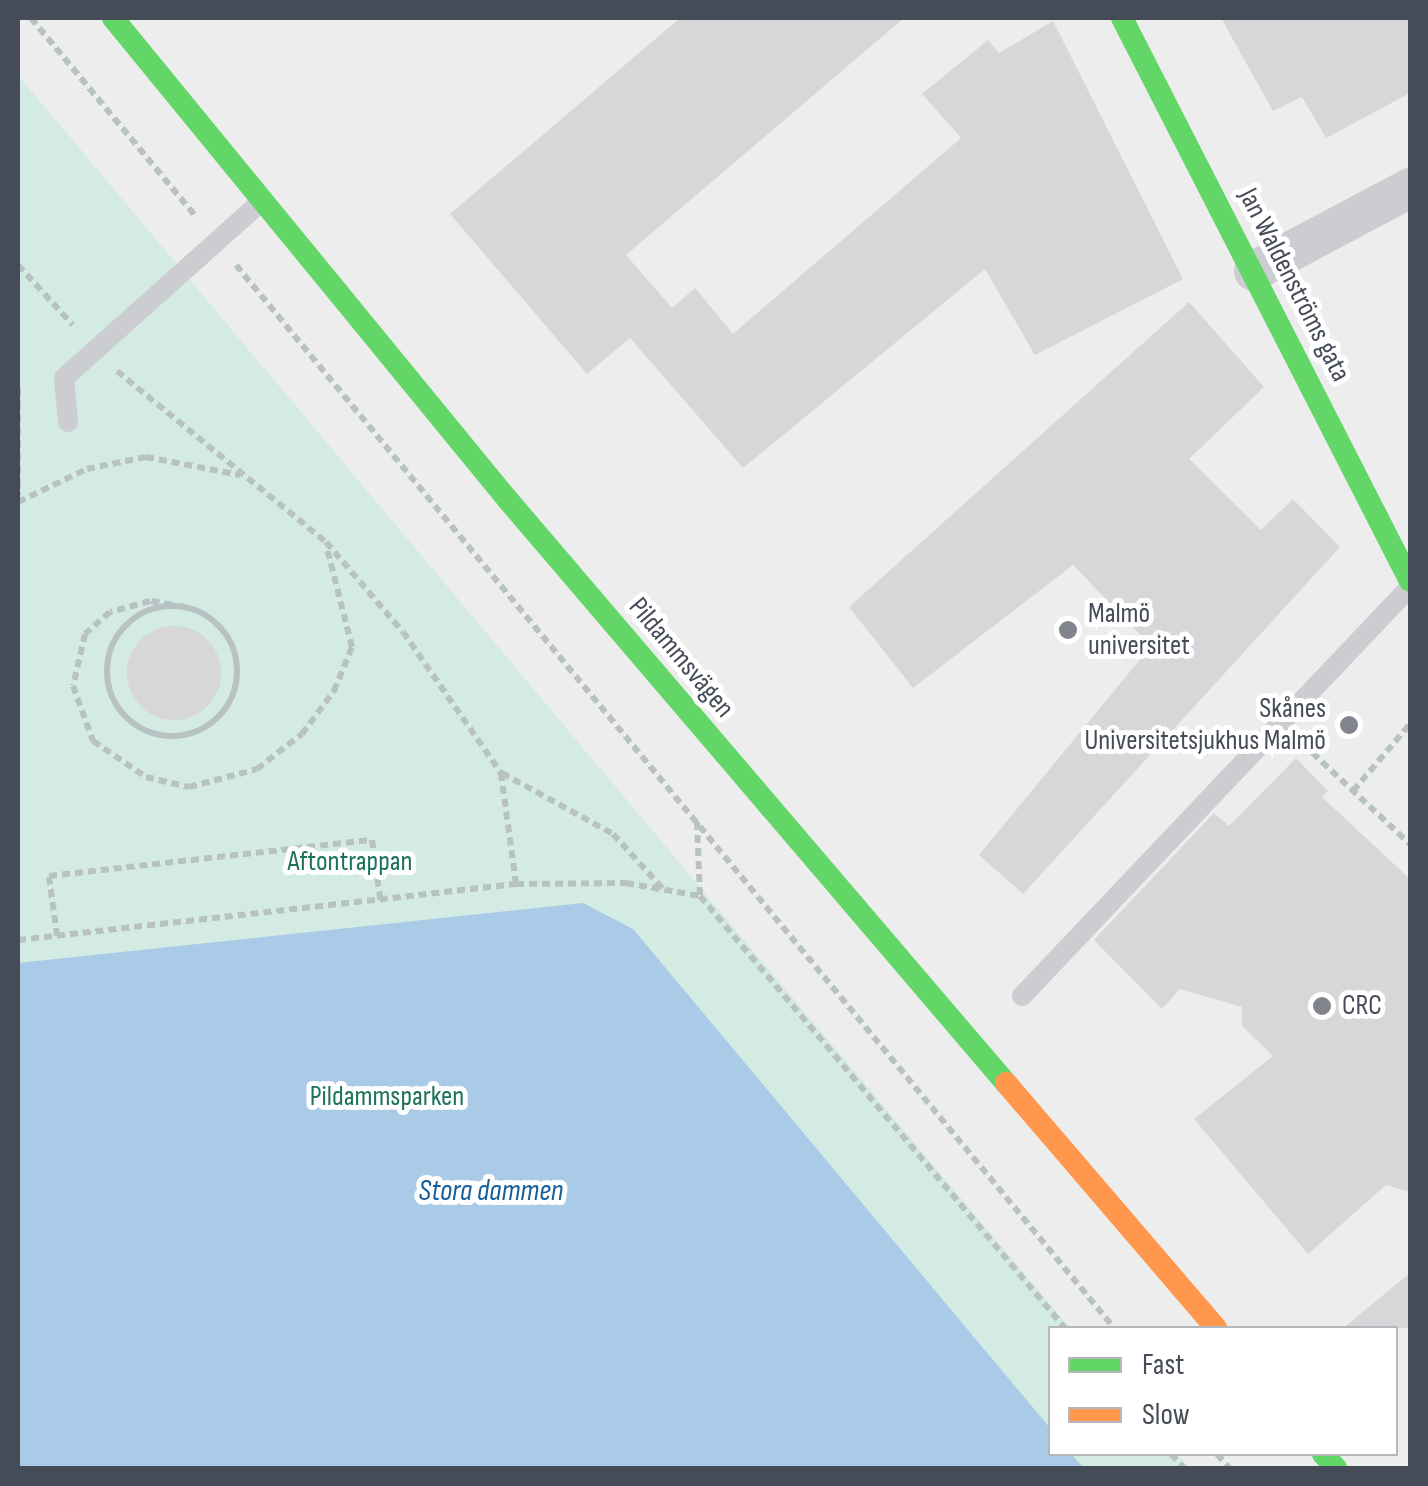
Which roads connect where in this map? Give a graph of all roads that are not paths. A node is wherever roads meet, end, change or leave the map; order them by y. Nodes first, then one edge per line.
1 (113, 18) edge
2 (1122, 18) edge
3 (1410, 188) edge
4 (261, 202) junction
5 (1254, 270) junction
6 (68, 422) dead end
7 (1410, 584) edge
8 (1022, 996) dead end
9 (1214, 1326) edge

1 - 4 main road, Pildammsvägen
2 - 5 main road, Jan Waldenströms gata
3 - 5 street
4 - 6 lane
4 - 9 main road, Pildammsvägen
5 - 7 main road, Jan Waldenströms gata
7 - 8 lane

